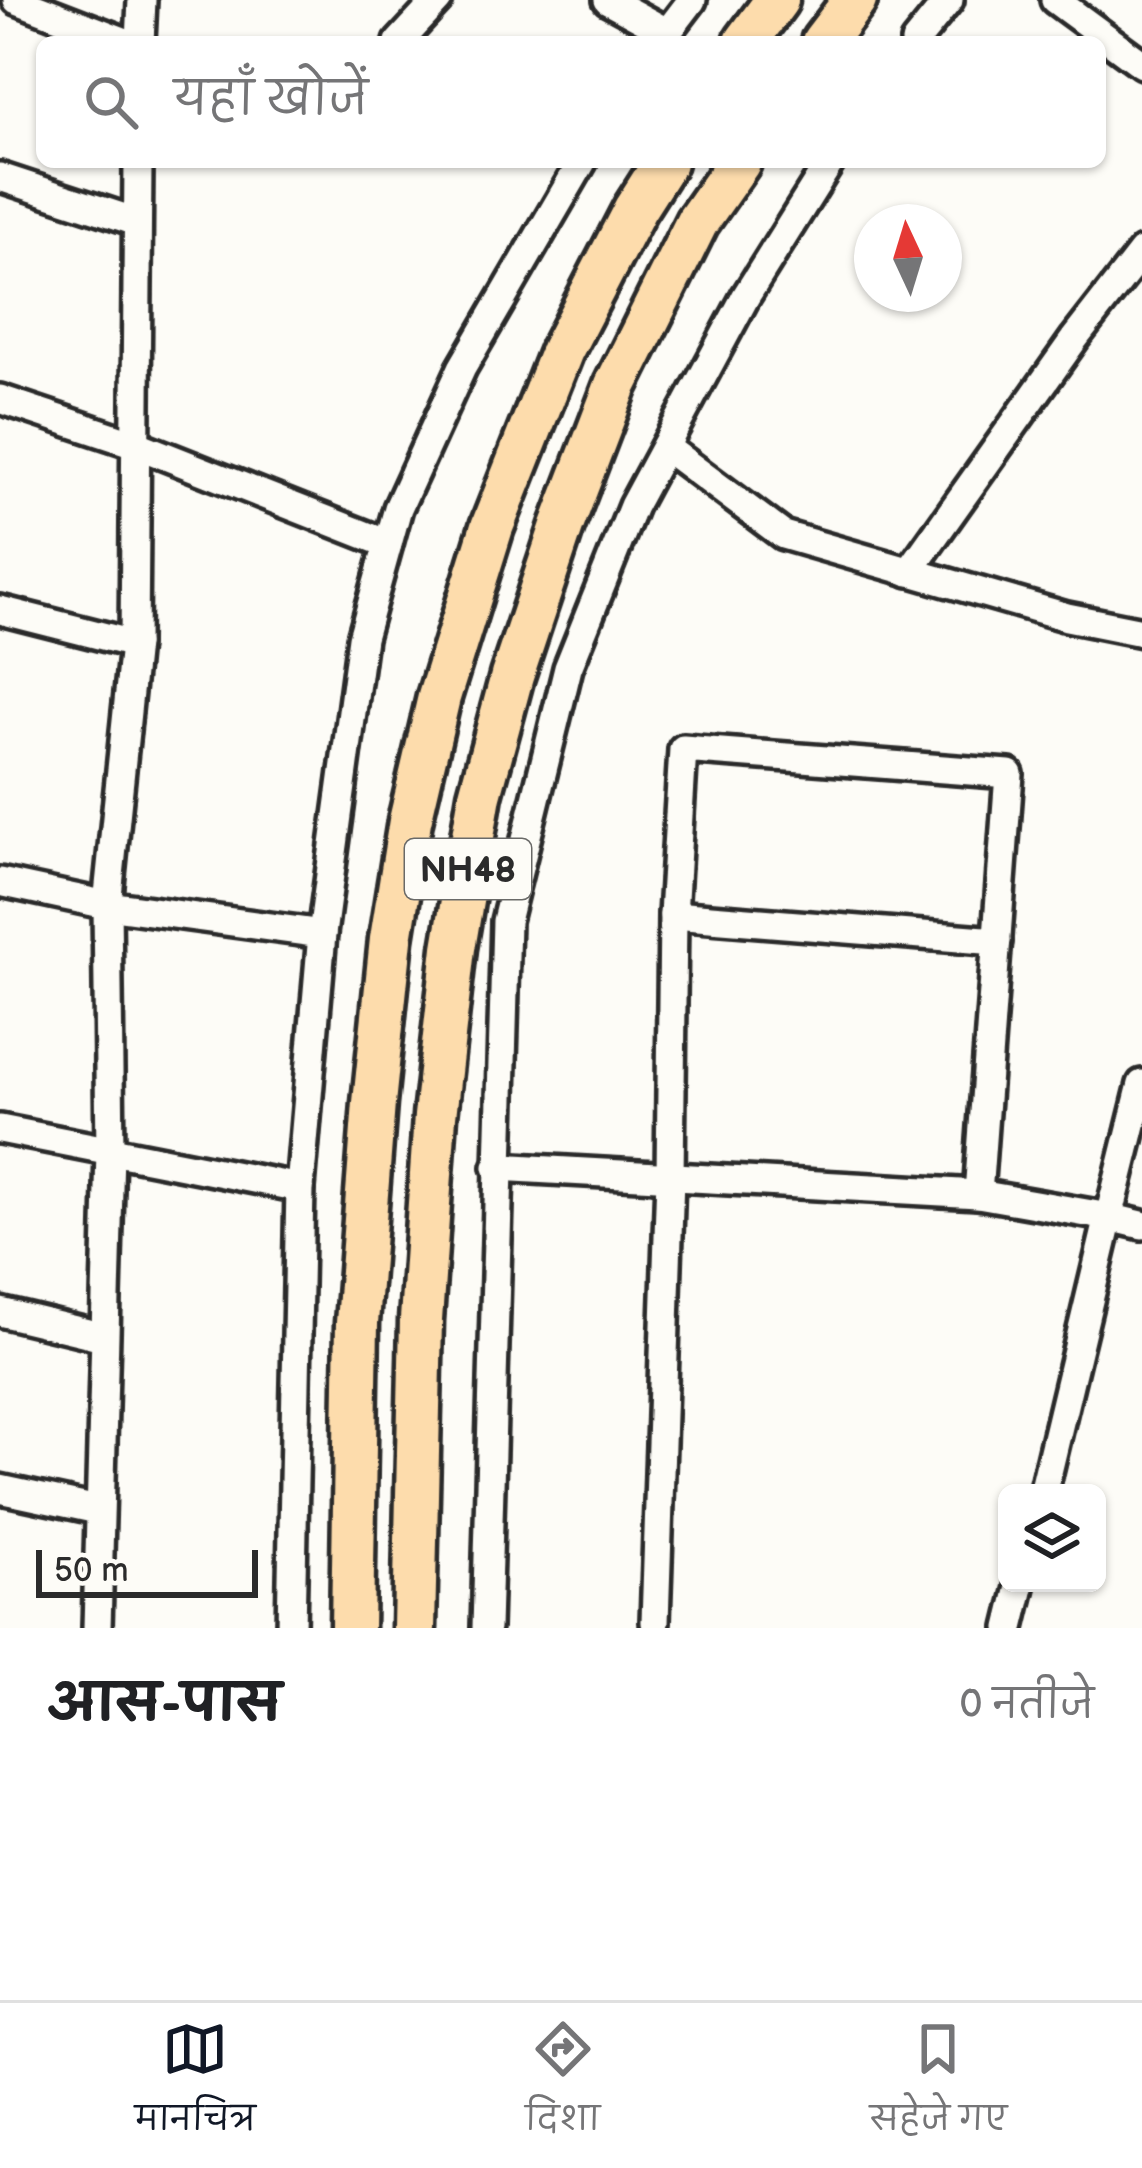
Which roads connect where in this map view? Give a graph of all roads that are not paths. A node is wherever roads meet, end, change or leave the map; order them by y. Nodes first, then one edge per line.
1 (17, 0) edge
2 (142, 0) edge
3 (438, 0) edge
4 (608, 0) edge
5 (692, 0) edge
6 (777, 0) edge
7 (855, 0) edge
8 (949, 0) edge
9 (1055, 0) edge
10 (110, 36) edge
11 (140, 36) edge
12 (405, 36) edge
13 (662, 36) edge
14 (664, 36) edge
15 (750, 36) edge
16 (828, 36) edge
17 (920, 36) edge
18 (1104, 36) edge
19 (1106, 38) edge
20 (1142, 64) edge
21 (138, 168) edge
22 (579, 168) edge
23 (661, 168) edge
24 (735, 168) edge
25 (826, 168) edge
26 (0, 177) edge
27 (137, 222) junction
28 (1142, 252) edge
29 (0, 399) edge
30 (135, 443) junction
31 (665, 447) junction
32 (388, 544) junction
33 (909, 572) junction
34 (0, 610) edge
35 (1142, 632) edge
36 (134, 644) junction
37 (0, 882) edge
38 (107, 905) junction
39 (674, 916) junction
40 (322, 934) junction
41 (997, 941) junction
42 (1142, 1084) edge
43 (0, 1129) edge
44 (110, 1151) junction
45 (497, 1167) junction
46 (670, 1177) junction
47 (300, 1188) junction
48 (978, 1194) junction
49 (1109, 1217) junction
50 (1142, 1225) edge
51 (0, 1312) edge
52 (104, 1336) junction
53 (1044, 1484) edge
54 (0, 1489) edge
55 (98, 1510) junction
56 (1019, 1592) edge
57 (655, 1622) dead end
58 (97, 1628) edge
59 (291, 1628) edge
60 (352, 1628) edge
61 (414, 1628) edge
62 (487, 1628) edge
63 (1010, 1628) edge

1 - 10 street
2 - 11 street
3 - 12 street
4 - 13 street
5 - 14 street
6 - 15 highway
7 - 16 highway
8 - 17 street
9 - 18 street
19 - 20 street
21 - 27 street
22 - 32 street
23 - 60 highway, NH48
24 - 61 highway, NH48
25 - 31 street
26 - 27 street
27 - 30 street
28 - 33 street
29 - 30 street
30 - 32 street
30 - 36 street
31 - 33 street
31 - 45 street
32 - 40 street
33 - 35 street
34 - 36 street
36 - 38 street
37 - 38 street
38 - 40 street
38 - 44 street
39 - 41 street
39 - 41 street
39 - 46 street
40 - 47 street
41 - 48 street
42 - 49 street
43 - 44 street
44 - 47 street
44 - 52 street
45 - 46 street
45 - 62 street
46 - 48 street
46 - 57 street
47 - 59 street
48 - 49 street
49 - 50 street
49 - 53 street
51 - 52 street
52 - 55 street
54 - 55 street
55 - 58 street
56 - 63 street

